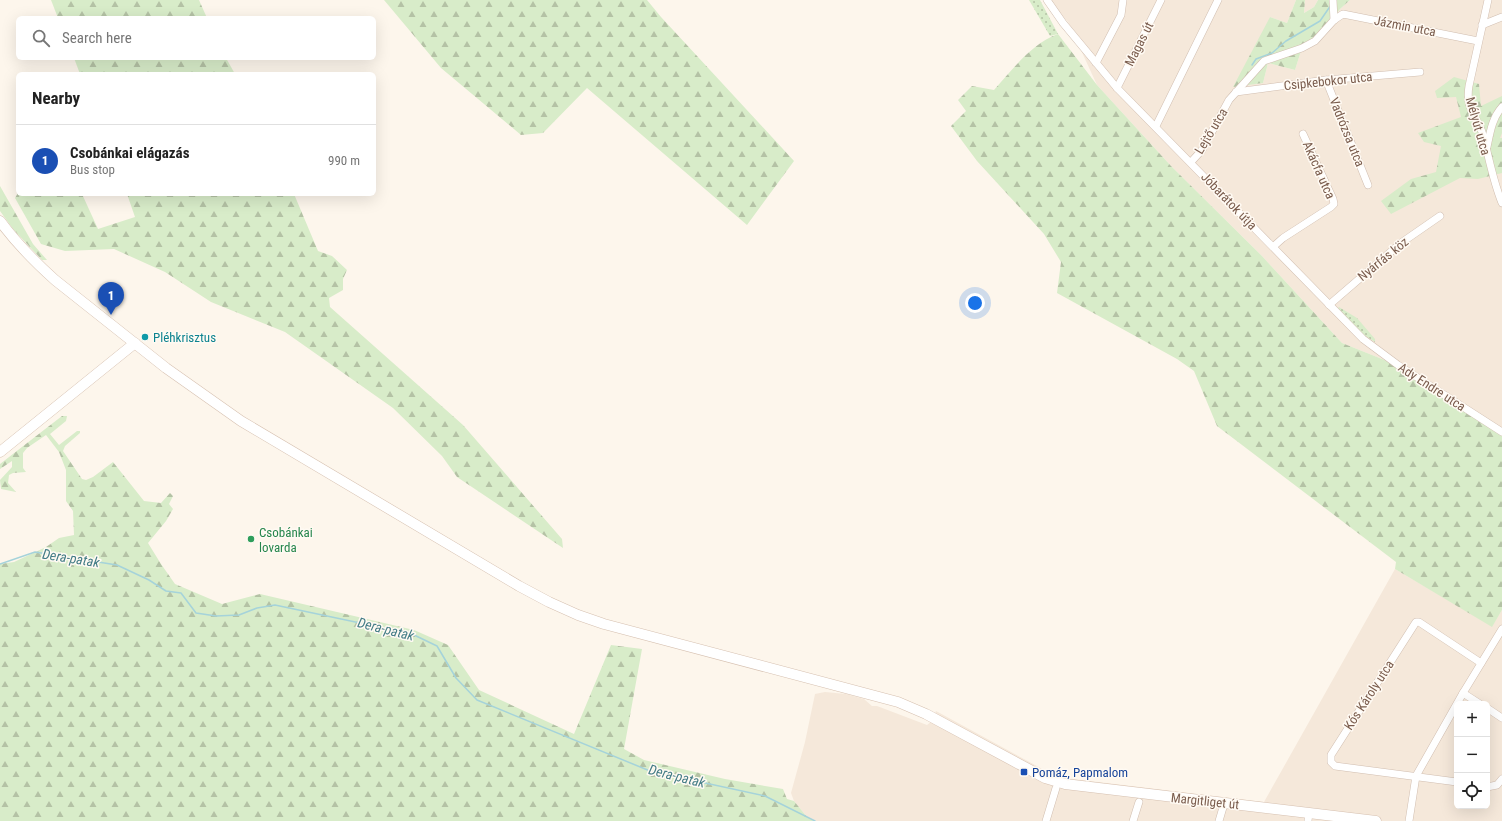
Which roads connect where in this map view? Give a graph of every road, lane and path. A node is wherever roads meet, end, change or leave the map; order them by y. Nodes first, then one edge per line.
1 (1048, 0) edge
2 (1124, 0) edge
3 (1161, 0) edge
4 (1218, 0) edge
5 (1333, 0) edge
6 (1488, 0) edge
7 (1502, 17) edge
8 (1334, 20) junction
9 (1482, 25) junction
10 (1478, 40) junction
11 (1096, 63) junction
12 (1420, 72) dead end
13 (1326, 80) junction
14 (1118, 88) junction
15 (1236, 92) junction
16 (1502, 107) edge
17 (1156, 126) junction
18 (1303, 134) dead end
19 (1486, 151) junction
20 (1191, 162) junction
21 (1368, 185) dead end
22 (1502, 203) edge
23 (1440, 216) dead end
24 (0, 221) edge
25 (1274, 246) junction
26 (1329, 305) junction
27 (1363, 339) joint
28 (135, 344) junction
29 (1502, 432) edge
30 (0, 452) edge
31 (1502, 629) edge
32 (1481, 663) junction
33 (1463, 693) junction
34 (1475, 701) edge
35 (1490, 710) edge
36 (1502, 718) edge
37 (1416, 776) junction
38 (1502, 779) edge
39 (1454, 782) edge
40 (1490, 786) edge
41 (1056, 788) dead end
42 (1139, 802) dead end
43 (1224, 804) junction
44 (1308, 817) edge
45 (1361, 820) edge
46 (1046, 821) edge
47 (1133, 821) edge
48 (1219, 821) edge
49 (1376, 821) edge
50 (1409, 821) edge

1 - 11 street, Jóbarátok útja
2 - 11 street
3 - 14 street, Magas út
4 - 17 street
5 - 8 street
6 - 9 street, Mélyút utca
7 - 9 street
8 - 10 street, Jázmin utca
8 - 15 street, Lejtő utca
9 - 10 street, Mélyút utca
10 - 19 street, Mélyút utca
11 - 14 street, Jóbarátok útja
12 - 13 street, Csipkebokor utca
13 - 15 street, Csipkebokor utca
13 - 21 street, Vadrózsa utca
14 - 17 street, Jóbarátok útja
15 - 20 street, Lejtő utca
16 - 19 street
17 - 20 street, Jóbarátok útja
18 - 25 street, Akácfa utca
19 - 22 street, Mélyút utca
20 - 25 street, Jóbarátok útja
23 - 26 street, Nyárfás köz
24 - 28 main road, Margitliget út
25 - 26 street, Jóbarátok útja
26 - 27 street, Jóbarátok útja
27 - 29 street, Ady Endre utca
28 - 30 main road
28 - 43 main road, Margitliget út
31 - 32 street
32 - 33 street
32 - 37 street, Kós Károly utca
33 - 34 street
33 - 37 street
35 - 36 street
37 - 39 street
37 - 50 street
38 - 40 street
41 - 46 street
42 - 47 street
43 - 44 main road, Margitliget út
43 - 48 street
44 - 45 main road, Margitliget út
45 - 49 main road, Margitliget út

